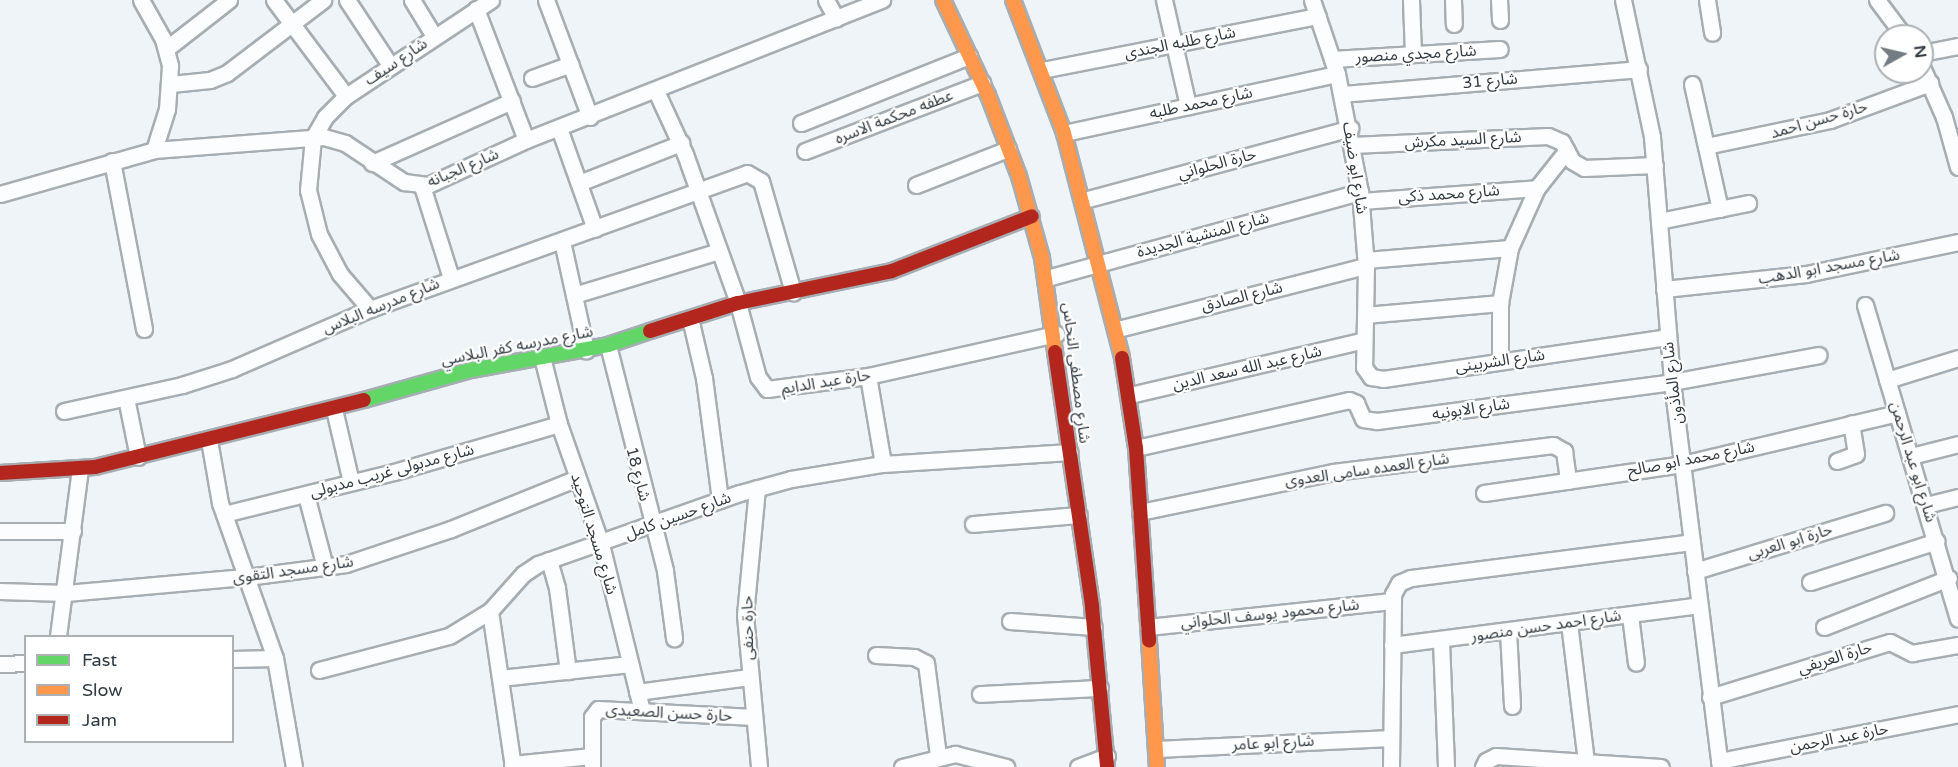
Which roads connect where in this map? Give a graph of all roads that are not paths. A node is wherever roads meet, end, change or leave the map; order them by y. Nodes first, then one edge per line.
1 (141, 0) edge
2 (229, 0) edge
3 (274, 0) edge
4 (323, 0) edge
5 (348, 0) edge
6 (412, 0) edge
7 (491, 0) edge
8 (546, 0) edge
9 (826, 0) edge
10 (882, 0) edge
11 (943, 0) edge
12 (1013, 0) edge
13 (1164, 0) edge
14 (1312, 0) edge
15 (1411, 0) edge
16 (1453, 0) edge
17 (1499, 0) edge
18 (1623, 0) edge
19 (1707, 0) edge
20 (1877, 0) edge
21 (476, 9) junction
22 (1318, 16) junction
23 (836, 18) junction
24 (1500, 20) dead end
25 (293, 23) junction
26 (1454, 24) dead end
27 (1895, 24) edge
28 (1712, 33) dead end
29 (434, 36) junction
30 (1174, 44) junction
31 (1958, 46) edge
32 (166, 50) junction
33 (1500, 50) dead end
34 (1934, 51) edge
35 (1413, 54) junction
36 (969, 56) junction
37 (390, 64) junction
38 (571, 64) junction
39 (1335, 67) junction
40 (1639, 69) junction
41 (1042, 70) junction
42 (532, 78) dead end
43 (982, 82) junction
44 (171, 84) junction
45 (1692, 84) dead end
46 (1930, 84) joint
47 (656, 91) junction
48 (1342, 94) junction
49 (346, 96) junction
50 (512, 101) junction
51 (1188, 106) junction
52 (1951, 115) edge
53 (590, 117) junction
54 (801, 123) dead end
55 (559, 128) junction
56 (1350, 128) junction
57 (1064, 133) junction
58 (314, 138) junction
59 (526, 140) junction
60 (681, 143) junction
61 (1352, 145) junction
62 (1706, 146) junction
63 (1008, 149) junction
64 (154, 150) junction
65 (1567, 150) junction
66 (805, 152) dead end
67 (112, 161) junction
68 (372, 163) junction
69 (1655, 165) junction
70 (1958, 167) edge
71 (579, 183) junction
72 (916, 185) dead end
73 (422, 186) junction
74 (1537, 188) junction
75 (697, 191) junction
76 (0, 194) edge
77 (1361, 197) junction
78 (1084, 200) junction
79 (1748, 203) dead end
80 (1720, 209) junction
81 (1032, 216) junction
82 (1659, 221) junction
83 (596, 229) junction
84 (562, 241) junction
85 (1958, 242) edge
86 (1510, 248) junction
87 (719, 251) junction
88 (1101, 263) junction
89 (1366, 263) junction
90 (451, 278) junction
91 (1047, 278) junction
92 (1664, 289) junction
93 (793, 292) junction
94 (574, 295) junction
95 (738, 303) junction
96 (1500, 303) junction
97 (1864, 305) dead end
98 (369, 309) junction
99 (1365, 315) junction
100 (690, 318) junction
101 (144, 329) dead end
102 (1118, 329) junction
103 (1056, 334) junction
104 (1667, 337) junction
105 (1364, 340) junction
106 (608, 345) junction
107 (586, 350) junction
108 (1819, 355) dead end
109 (542, 357) junction
110 (1958, 358) edge
111 (1500, 360) junction
112 (868, 376) junction
113 (1887, 380) junction
114 (1672, 382) junction
115 (1130, 395) junction
116 (126, 398) junction
117 (333, 409) junction
118 (64, 411) dead end
119 (1897, 412) junction
120 (1851, 423) junction
121 (559, 424) junction
122 (209, 440) junction
123 (1958, 444) edge
124 (1136, 447) junction
125 (1070, 452) junction
126 (1911, 456) junction
127 (138, 457) junction
128 (1837, 462) dead end
129 (883, 464) junction
130 (1682, 464) junction
131 (80, 470) junction
132 (0, 473) edge
133 (578, 478) junction
134 (1568, 481) junction
135 (351, 483) junction
136 (757, 488) junction
137 (1484, 493) dead end
138 (306, 495) junction
139 (1958, 496) edge
140 (720, 500) junction
141 (1926, 505) junction
142 (1140, 512) junction
143 (1885, 513) dead end
144 (224, 514) junction
145 (1079, 515) junction
146 (973, 524) dead end
147 (652, 526) junction
148 (0, 531) edge
149 (73, 531) junction
150 (1937, 540) junction
151 (1692, 542) junction
152 (601, 544) junction
153 (549, 560) junction
154 (325, 567) junction
155 (1695, 571) junction
156 (247, 577) junction
157 (1949, 578) junction
158 (1810, 582) dead end
159 (0, 591) edge
160 (66, 593) junction
161 (1392, 601) junction
162 (1700, 605) junction
163 (490, 611) junction
164 (1630, 615) junction
165 (1958, 618) edge
166 (1010, 621) dead end
167 (1569, 623) junction
168 (1094, 627) junction
169 (1148, 627) junction
170 (1824, 627) dead end
171 (1508, 631) junction
172 (58, 635) edge
173 (674, 638) dead end
174 (1440, 640) junction
175 (1392, 645) junction
176 (1958, 645) edge
177 (876, 655) dead end
178 (275, 658) junction
179 (234, 659) edge
180 (24, 663) edge
181 (1636, 663) dead end
182 (0, 664) edge
183 (630, 664) junction
184 (319, 670) dead end
185 (567, 671) junction
186 (749, 677) junction
187 (500, 678) junction
188 (1100, 688) junction
189 (637, 692) junction
190 (980, 694) dead end
191 (1710, 697) junction
192 (1512, 706) dead end
193 (642, 711) junction
194 (1958, 714) edge
195 (754, 717) junction
196 (1391, 738) junction
197 (1156, 749) junction
198 (938, 756) junction
199 (592, 761) edge
200 (1586, 761) junction
201 (1107, 762) edge
202 (1720, 764) edge
203 (513, 765) edge
204 (294, 767) edge
205 (759, 767) edge
206 (902, 767) edge
207 (1006, 767) edge
208 (1077, 767) edge
209 (1157, 767) edge
210 (1391, 767) edge
211 (1446, 767) edge
212 (1483, 767) edge
213 (1661, 767) edge

1 - 32 street
2 - 32 street
3 - 25 street
4 - 25 street
5 - 37 street
6 - 29 street
7 - 21 street, شارع سيف
8 - 38 street
9 - 23 street
10 - 23 street, شارع الجبانه
11 - 36 street, شارع مصطفى النحاس
12 - 41 street
13 - 30 street
14 - 22 street, شارع ابو ضيف
15 - 35 street
16 - 26 street
17 - 24 street
18 - 40 street, شارع المأذون
19 - 28 street
20 - 27 street
21 - 29 street, شارع سيف
21 - 50 street
22 - 30 street, شارع طلبه الجندى
22 - 39 street, شارع ابو ضيف
23 - 47 street, شارع الجبانه
25 - 44 street
25 - 49 street
29 - 37 street, شارع سيف
30 - 41 street, شارع طلبه الجندى
30 - 51 street
31 - 34 street
32 - 44 street
33 - 35 street, شارع مجدي منصور
35 - 39 street, شارع مجدي منصور
36 - 43 street, شارع مصطفى النحاس
36 - 54 street
37 - 49 street, شارع سيف
38 - 42 street
38 - 53 street
39 - 48 street, شارع ابو ضيف
39 - 51 street, شارع محمد طلبه
40 - 48 street, شارع 31
40 - 69 street, شارع المأذون
41 - 57 street
43 - 63 street, شارع مصطفى النحاس
43 - 66 street, عطفه محكمة الاسره
44 - 64 street
45 - 62 street
46 - 52 street
46 - 62 street, حارة حسن احمد
47 - 53 street, شارع الجبانه
47 - 60 street, حارة عبد الدايم
48 - 56 street, شارع ابو ضيف
49 - 58 street, شارع سيف
50 - 59 street
50 - 68 street
51 - 57 street, شارع محمد طلبه
52 - 70 street
53 - 55 street, شارع الجبانه
55 - 59 street, شارع الجبانه
55 - 71 street
56 - 61 street, شارع ابو ضيف
56 - 78 street, حارة الحلواني
57 - 78 street
58 - 64 street, شارع الجبانه
58 - 68 street, شارع الجبانه
58 - 98 street
59 - 73 street, شارع الجبانه
60 - 71 street
60 - 75 street, حارة عبد الدايم
61 - 65 street, شارع السيد مكرش
61 - 77 street, شارع ابو ضيف
62 - 80 street
63 - 72 street
63 - 81 street, شارع مصطفى النحاس
64 - 67 street, شارع الجبانه
65 - 69 street, شارع السيد مكرش
65 - 74 street
67 - 76 street, شارع الجبانه
67 - 101 street
68 - 73 street, شارع الجبانه
69 - 82 street, شارع المأذون
71 - 83 street
73 - 90 street
74 - 77 street, شارع محمد ذكى
74 - 86 street
75 - 83 street, شارع مدرسه البلاس
75 - 87 street, حارة عبد الدايم
75 - 93 street, شارع مدرسه البلاس
77 - 88 street, شارع المنشية الجديدة
77 - 89 street, شارع ابو ضيف
78 - 88 street
79 - 80 street
80 - 82 street
81 - 91 street, شارع مصطفى النحاس
81 - 93 street, شارع مدرسه كفر البلاسي
82 - 92 street, شارع المأذون
83 - 84 street, شارع مدرسه البلاس
84 - 90 street, شارع مدرسه البلاس
84 - 94 street
85 - 92 street, شارع مسجد ابو الدهب
86 - 89 street, شارع الصادق
86 - 96 street
87 - 94 street
87 - 95 street, حارة عبد الدايم
88 - 91 street, شارع المنشية الجديدة
88 - 102 street
89 - 99 street, شارع ابو ضيف
89 - 102 street, شارع الصادق
90 - 98 street, شارع مدرسه البلاس
91 - 103 street, شارع مصطفى النحاس
92 - 104 street, شارع المأذون
93 - 95 street, شارع مدرسه كفر البلاسي
94 - 107 street
95 - 100 street, شارع مدرسه كفر البلاسي
95 - 112 street, حارة عبد الدايم
96 - 99 street
96 - 111 street
97 - 113 street, شارع ابو عبد الرحمن
98 - 116 street, شارع مدرسه البلاس
99 - 105 street, شارع ابو ضيف
100 - 106 street, شارع مدرسه كفر البلاسي
100 - 140 street
102 - 115 street
103 - 112 street, حارة عبد الدايم
103 - 125 street, شارع مصطفى النحاس
104 - 111 street, شارع الشربينى
104 - 114 street, شارع المأذون
105 - 111 street, شارع الشربينى
105 - 115 street, شارع عبد الله سعد الدين
106 - 107 street, شارع مدرسه كفر البلاسي
106 - 147 street, شارع 18
107 - 109 street, شارع مدرسه كفر البلاسي
108 - 114 street, شارع الابونيه
109 - 117 street, شارع مدرسه كفر البلاسي
109 - 121 street, شارع مسجد التوحيد
110 - 113 street
112 - 129 street
113 - 119 street, شارع ابو عبد الرحمن
114 - 124 street, شارع الابونيه
114 - 130 street, شارع المأذون
115 - 124 street
116 - 118 street, شارع مدرسه البلاس
116 - 127 street
117 - 122 street, شارع مدرسه كفر البلاسي
117 - 135 street
119 - 120 street, شارع محمد ابو صالح
119 - 126 street, شارع ابو عبد الرحمن
120 - 128 street
120 - 130 street, شارع محمد ابو صالح
121 - 133 street, شارع مسجد التوحيد
121 - 135 street, شارع مدبولى غريب مدبولى
122 - 127 street, شارع مدرسه كفر البلاسي
122 - 144 street
123 - 126 street
124 - 142 street
125 - 129 street, شارع حسين كامل
125 - 145 street, شارع مصطفى النحاس
126 - 141 street, شارع ابو عبد الرحمن
127 - 131 street, شارع مدرسه كفر البلاسي
129 - 136 street, شارع حسين كامل
130 - 134 street, شارع محمد ابو صالح
130 - 151 street, شارع المأذون
131 - 132 street, شارع مدرسه كفر البلاسي
131 - 149 street
133 - 152 street, شارع مسجد التوحيد
133 - 154 street, شارع مسجد التقوى
134 - 137 street, شارع محمد ابو صالح
134 - 142 street, شارع العمده سامى العدوى
135 - 138 street, شارع مدبولى غريب مدبولى
136 - 140 street, شارع حسين كامل
136 - 186 street, حارة حنفى
138 - 144 street, شارع مدبولى غريب مدبولى
138 - 154 street
139 - 141 street
140 - 147 street, شارع حسين كامل
141 - 150 street, شارع ابو عبد الرحمن
142 - 169 street
143 - 155 street, حارة ابو العربى
144 - 156 street
145 - 146 street
145 - 168 street, شارع مصطفى النحاس
147 - 152 street, شارع حسين كامل
147 - 173 street, شارع 18
148 - 149 street
149 - 160 street
150 - 157 street, شارع ابو عبد الرحمن
150 - 158 street
151 - 155 street, شارع المأذون
151 - 161 street
152 - 153 street, شارع حسين كامل
152 - 183 street, شارع مسجد التوحيد
153 - 163 street, شارع حسين كامل
153 - 185 street
154 - 156 street, شارع مسجد التقوى
155 - 162 street, شارع المأذون
156 - 160 street, شارع مسجد التقوى
156 - 178 street
157 - 165 street, شارع ابو عبد الرحمن
157 - 170 street
159 - 160 street, شارع مسجد التقوى
160 - 172 street
161 - 169 street, شارع محمود يوسف الحلواني
161 - 175 street
162 - 164 street, شارع احمد حسن منصور
162 - 191 street, شارع المأذون
163 - 184 street, شارع حسين كامل
163 - 187 street
164 - 167 street, شارع احمد حسن منصور
164 - 181 street
166 - 168 street
167 - 171 street, شارع احمد حسن منصور
167 - 200 street
168 - 188 street, شارع مصطفى النحاس
169 - 197 street
171 - 174 street, شارع احمد حسن منصور
171 - 192 street
174 - 175 street, شارع احمد حسن منصور
174 - 211 street
175 - 196 street
176 - 191 street, حارة العريفي
177 - 198 street
178 - 179 street
178 - 204 street
180 - 182 street
183 - 185 street
183 - 189 street, شارع مسجد التوحيد
185 - 187 street
186 - 189 street
186 - 195 street, حارة حنفى
187 - 203 street
188 - 190 street
188 - 201 street, شارع مصطفى النحاس
189 - 193 street, شارع مسجد التوحيد
191 - 202 street, شارع المأذون
193 - 195 street, حارة حسن الصعيدى
193 - 199 street, حارة حسن الصعيدى
194 - 202 street, حارة عبد الرحمن
195 - 205 street, حارة حنفى
196 - 197 street, شارع ابو عامر
196 - 210 street
197 - 209 street
198 - 206 street
198 - 207 street
199 - 203 street
200 - 212 street
200 - 213 street
201 - 208 street

